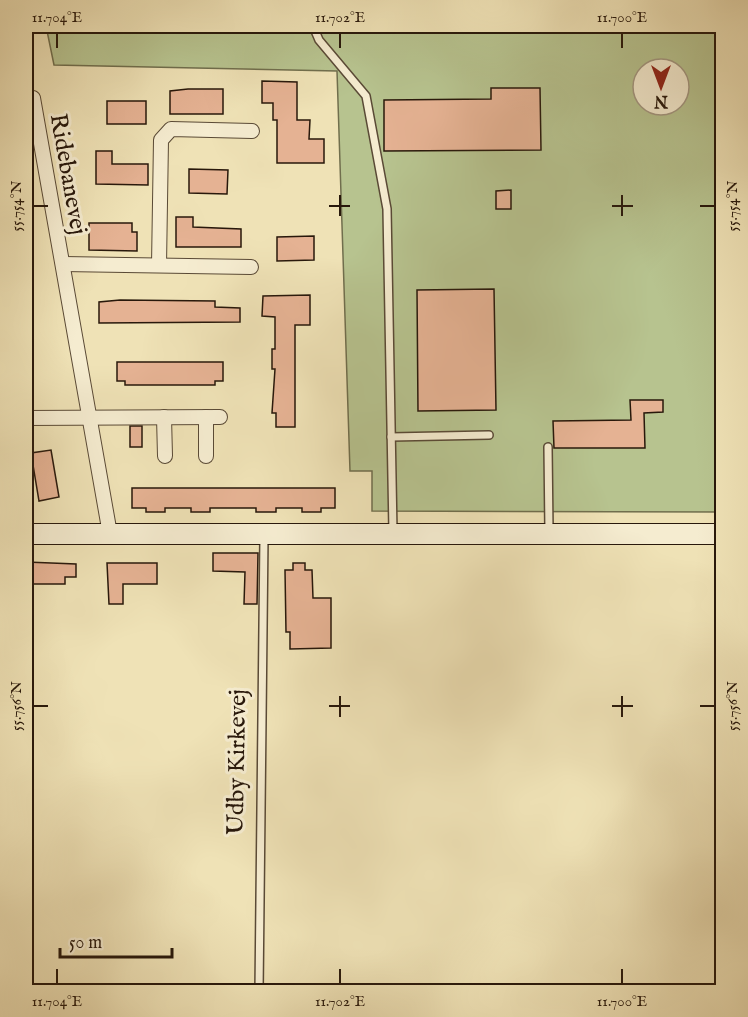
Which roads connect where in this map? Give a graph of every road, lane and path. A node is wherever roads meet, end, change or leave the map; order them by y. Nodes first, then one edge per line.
1 (313, 26) edge
2 (26, 100) edge
3 (252, 131) dead end
4 (63, 264) junction
5 (159, 265) junction
6 (251, 267) dead end
7 (88, 417) junction
8 (164, 417) junction
9 (206, 417) junction
10 (220, 417) dead end
11 (26, 418) edge
12 (489, 435) dead end
13 (392, 437) junction
14 (548, 447) dead end
15 (165, 456) dead end
16 (206, 456) dead end
17 (549, 533) junction
18 (26, 534) edge
19 (110, 534) junction
20 (264, 534) junction
21 (393, 534) junction
22 (723, 534) edge
23 (259, 992) edge

1 - 13 lane
2 - 4 street, Ridebanevej
3 - 5 street
4 - 5 street, Ridebanevej
4 - 7 street, Ridebanevej
5 - 6 street, Ridebanevej
7 - 8 street
7 - 11 street
7 - 19 street, Ridebanevej
8 - 9 street
8 - 15 street
9 - 10 street
9 - 16 street
12 - 13 lane
13 - 21 lane
14 - 17 lane
17 - 21 street
17 - 22 street
18 - 19 street
19 - 20 street
20 - 21 street
20 - 23 lane, Udby Kirkevej

